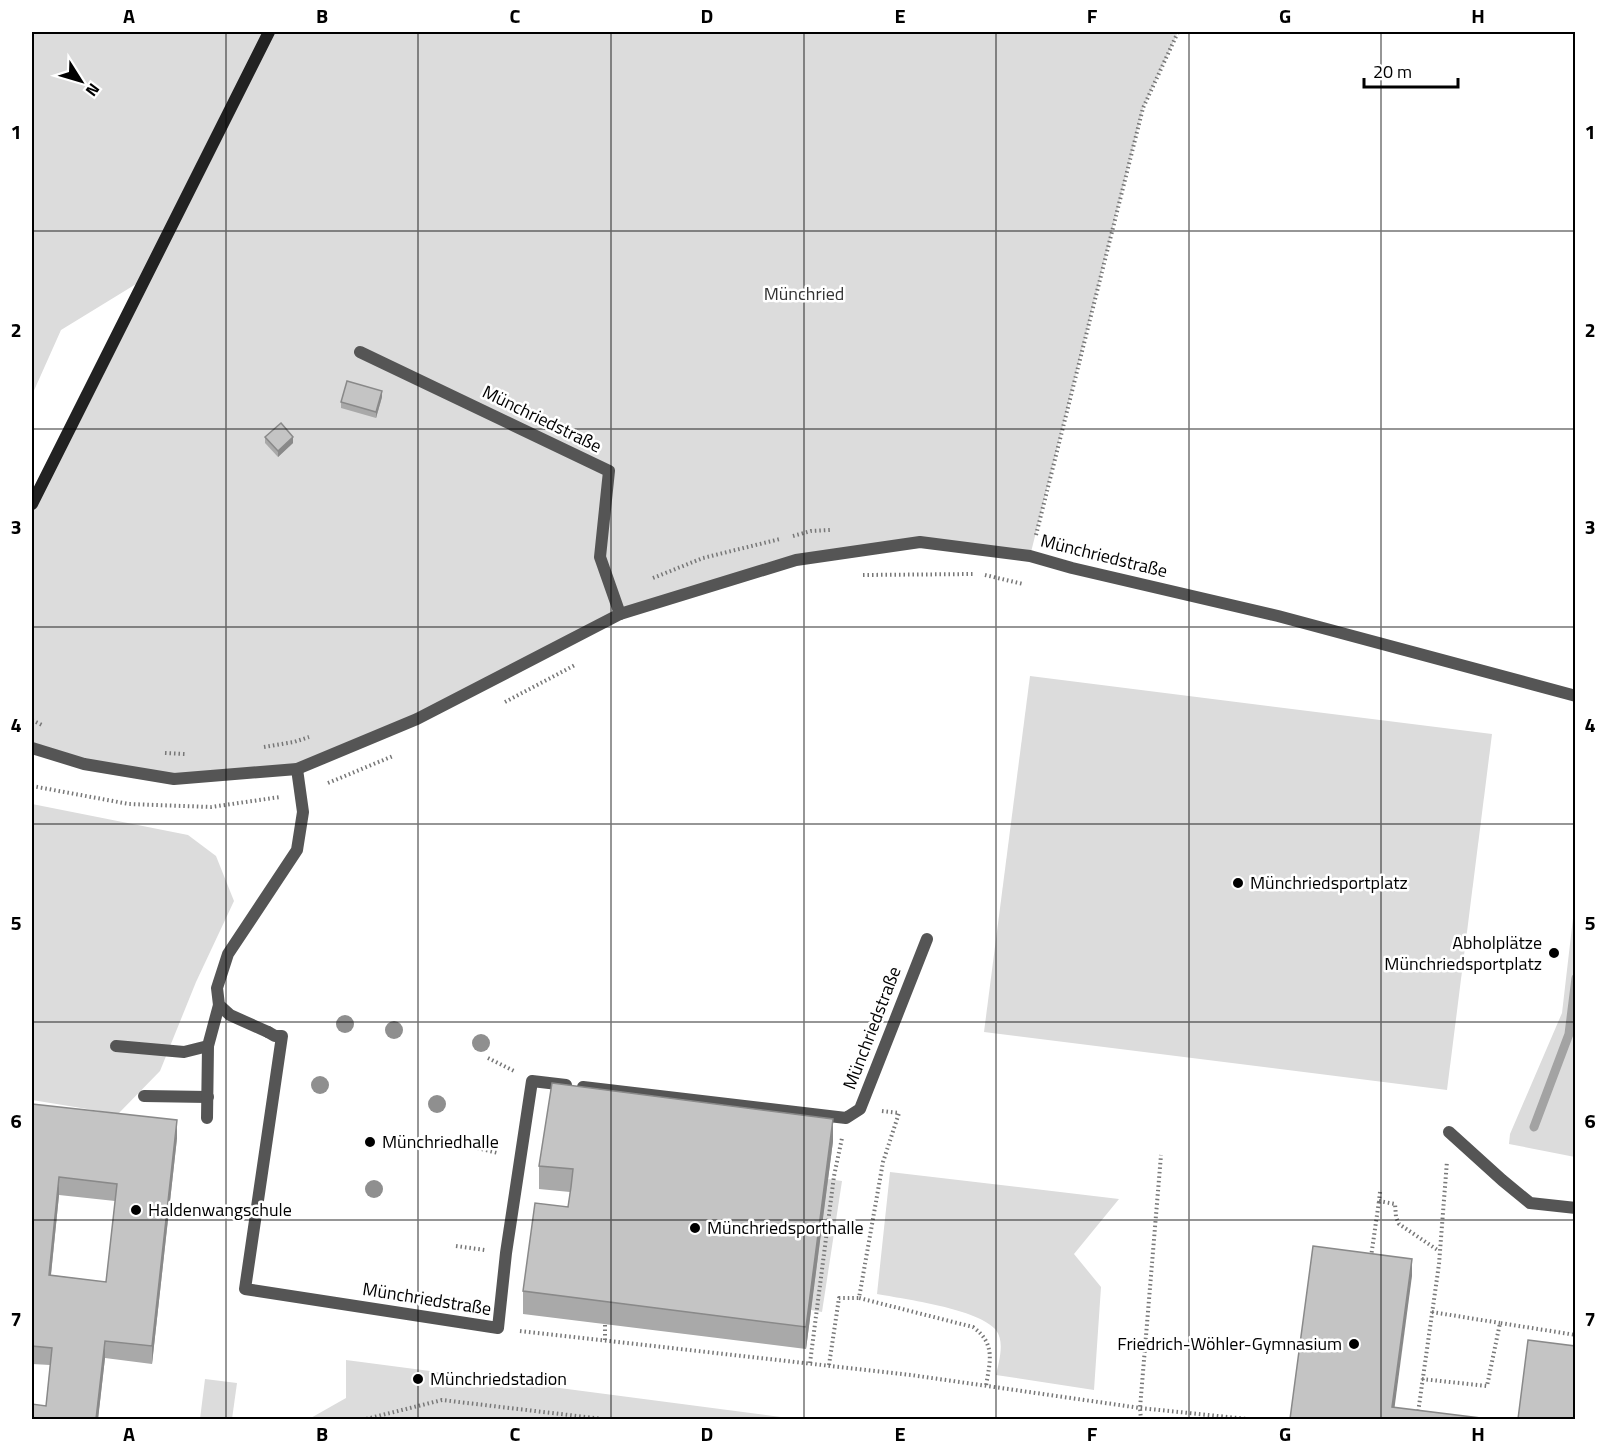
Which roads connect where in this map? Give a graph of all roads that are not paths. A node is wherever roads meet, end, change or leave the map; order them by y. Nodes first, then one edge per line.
1 (269, 32) edge
2 (360, 352) dead end
3 (32, 504) edge
4 (620, 614) junction
5 (1575, 696) edge
6 (32, 748) edge
7 (297, 769) junction
8 (927, 939) dead end
9 (219, 1005) junction
10 (116, 1046) dead end
11 (208, 1047) junction
12 (144, 1096) dead end
13 (208, 1097) junction
14 (207, 1118) dead end
15 (1449, 1132) road end
16 (1575, 1208) edge

1 - 3 main road
2 - 4 street, Münchriedstraße
4 - 5 street, Münchriedstraße
4 - 7 street, Münchriedstraße
6 - 7 street, Münchriedstraße
7 - 9 street
8 - 9 street, Münchriedstraße
9 - 11 street
10 - 11 street
11 - 13 street
12 - 13 street
13 - 14 street
15 - 16 street

